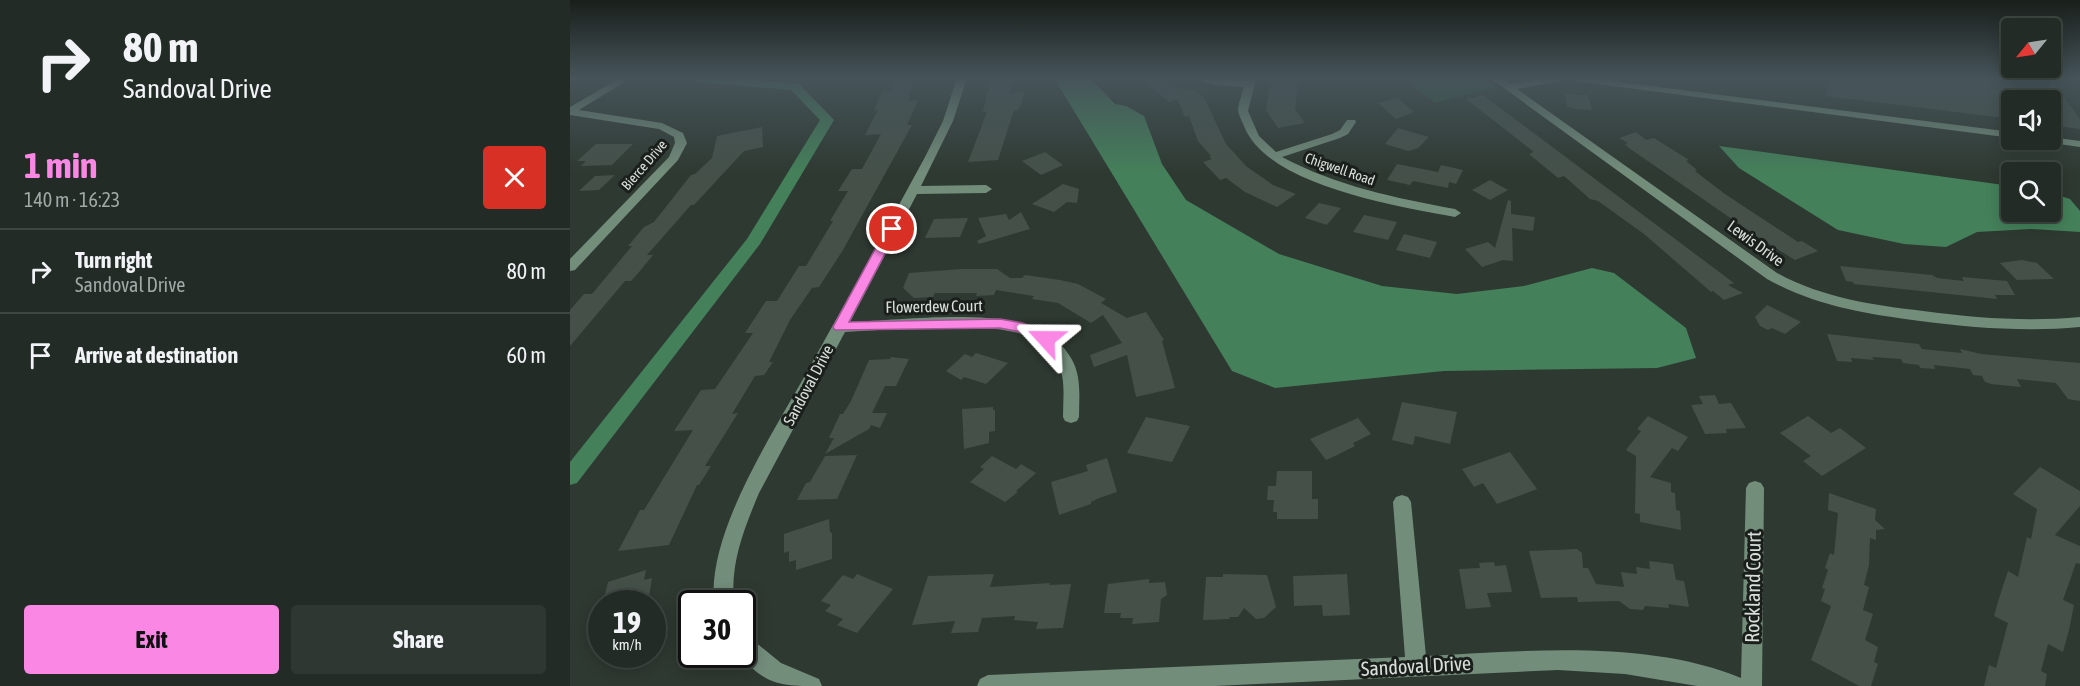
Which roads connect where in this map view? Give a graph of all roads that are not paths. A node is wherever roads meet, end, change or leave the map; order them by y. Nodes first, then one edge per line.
1 (951, 110) edge
2 (1243, 110) edge
3 (1540, 110) edge
4 (1817, 110) edge
5 (570, 112) edge
6 (1351, 122) dead end
7 (2001, 134) edge
8 (2061, 142) edge
9 (2080, 144) edge
10 (1274, 156) junction
11 (986, 189) dead end
12 (913, 190) junction
13 (1455, 213) dead end
14 (570, 267) edge
15 (2080, 322) edge
16 (840, 327) junction
17 (1071, 417) dead end
18 (1755, 488) dead end
19 (1402, 502) dead end
20 (724, 590) edge
21 (756, 659) edge
22 (1416, 666) junction
23 (811, 686) edge
24 (988, 686) edge
25 (1735, 686) edge
26 (1750, 686) edge

1 - 12 street, Sandoval Drive
2 - 10 street, Chigwell Road
3 - 15 street, Lewis Drive
4 - 7 street
5 - 14 street, Bierce Drive
6 - 10 street
8 - 9 street
10 - 13 street, Chigwell Road
11 - 12 street
12 - 16 street, Sandoval Drive
16 - 17 street, Flowerdew Court
16 - 20 street, Sandoval Drive
18 - 26 street, Rockland Court
19 - 22 street
21 - 23 street
22 - 24 street, Sandoval Drive
22 - 25 street, Sandoval Drive

